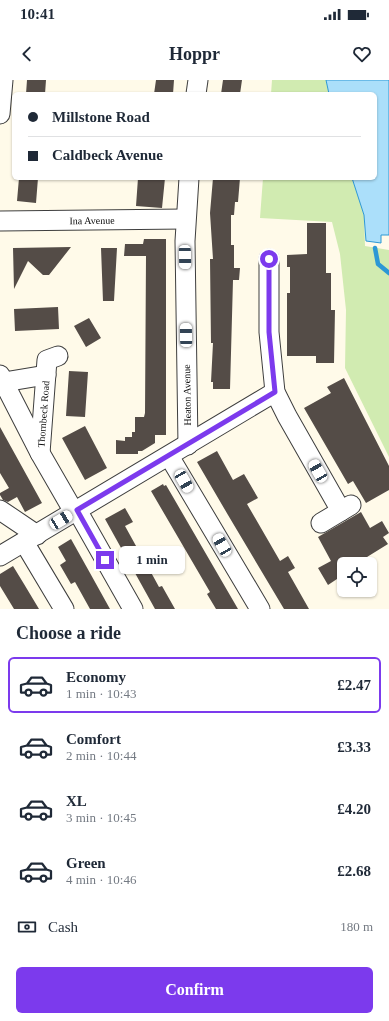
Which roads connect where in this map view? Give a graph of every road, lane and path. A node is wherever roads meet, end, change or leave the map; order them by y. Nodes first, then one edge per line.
1 (3, 80) edge
2 (198, 80) edge
3 (196, 92) edge
4 (0, 114) edge
5 (189, 180) edge
6 (185, 219) junction
7 (0, 221) edge
8 (269, 259) dead end
9 (58, 356) dead end
10 (46, 375) junction
11 (2, 379) edge
12 (275, 392) junction
13 (188, 445) junction
14 (40, 454) junction
15 (169, 456) junction
16 (0, 510) edge
17 (75, 511) junction
18 (321, 523) dead end
19 (30, 538) junction
20 (0, 556) edge
21 (64, 609) edge
22 (133, 609) edge
23 (260, 609) edge

1 - 4 street
2 - 3 street
5 - 6 street, Heaton Avenue
6 - 7 street, Ina Avenue
6 - 13 street, Heaton Avenue
8 - 12 street
9 - 10 street, Thornbeck Road
10 - 11 street, Thornbeck Road
10 - 14 street, Thornbeck Road
11 - 14 street, Thornbeck Road
12 - 13 street
12 - 18 street
13 - 15 street
14 - 17 street, Thornbeck Road
15 - 17 street
15 - 23 street
16 - 19 street
17 - 19 street
17 - 22 street, Thornbeck Road
19 - 20 street
19 - 21 street

